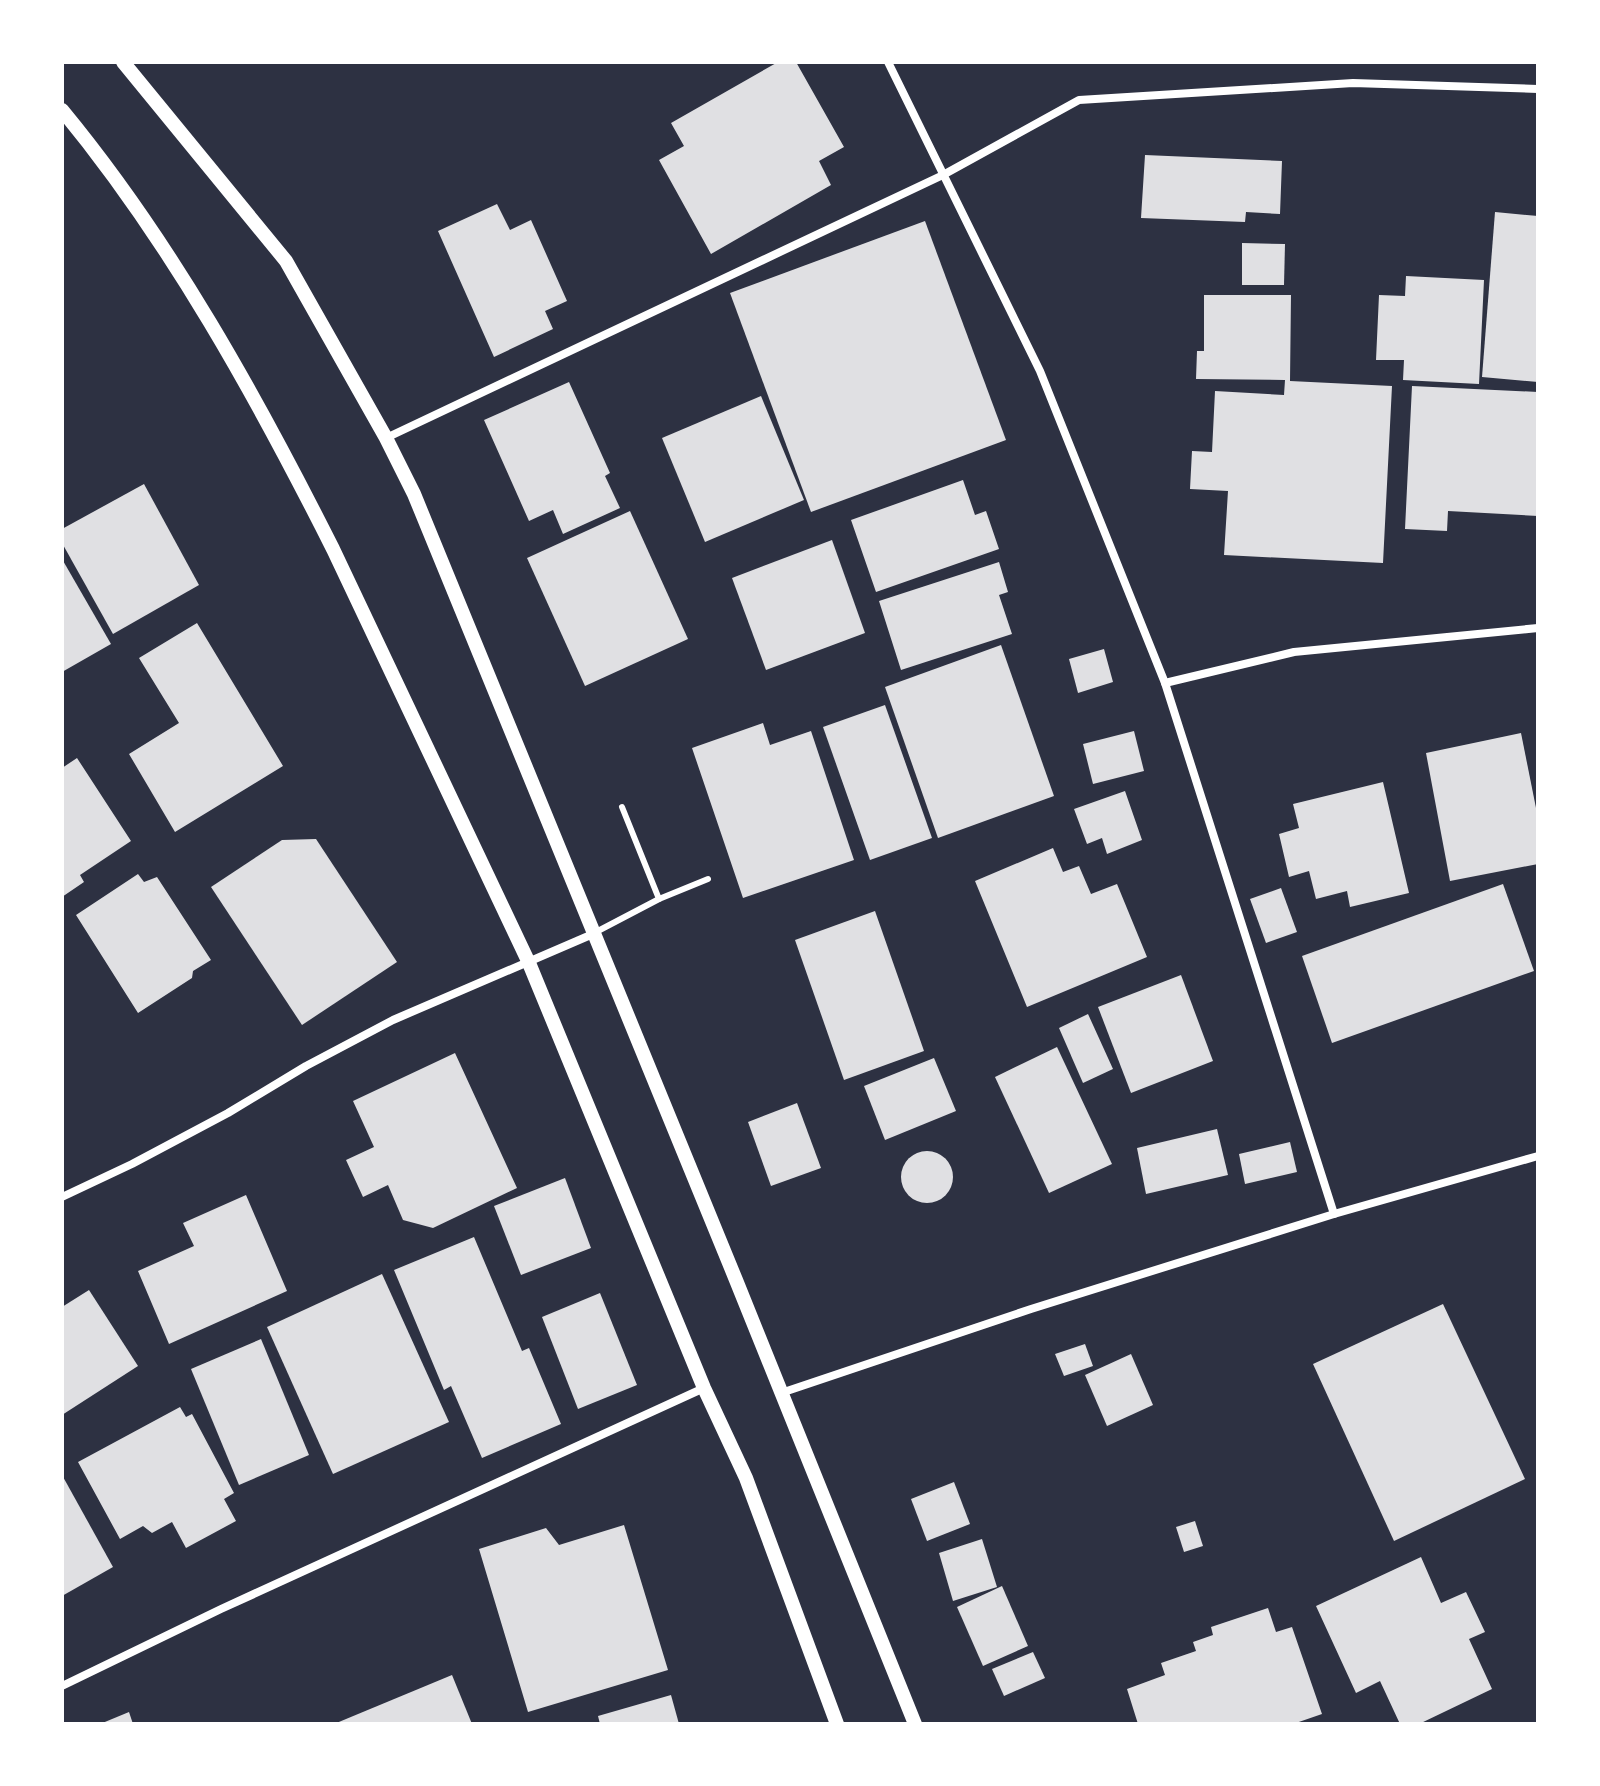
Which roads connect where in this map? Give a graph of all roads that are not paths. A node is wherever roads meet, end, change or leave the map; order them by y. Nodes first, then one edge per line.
1 (123, 62) edge
2 (888, 62) edge
3 (1538, 89) edge
4 (62, 110) edge
5 (943, 175) junction
6 (386, 438) junction
7 (1538, 628) edge
8 (1165, 683) junction
9 (622, 807) dead end
10 (708, 879) dead end
11 (659, 899) junction
12 (593, 934) junction
13 (529, 963) junction
14 (1538, 1156) edge
15 (62, 1197) edge
16 (1334, 1214) junction
17 (704, 1388) junction
18 (781, 1393) junction
19 (62, 1686) edge
20 (837, 1724) edge
21 (915, 1724) edge

1 - 6 street
2 - 5 street
3 - 5 street
4 - 13 street
5 - 6 street
5 - 8 street
6 - 12 street
7 - 8 street
8 - 16 street
9 - 11 lane
10 - 11 lane
11 - 12 lane
12 - 13 street
12 - 18 street
13 - 15 street
13 - 17 street
14 - 16 street
16 - 18 street
17 - 19 street
17 - 20 street
18 - 21 street

